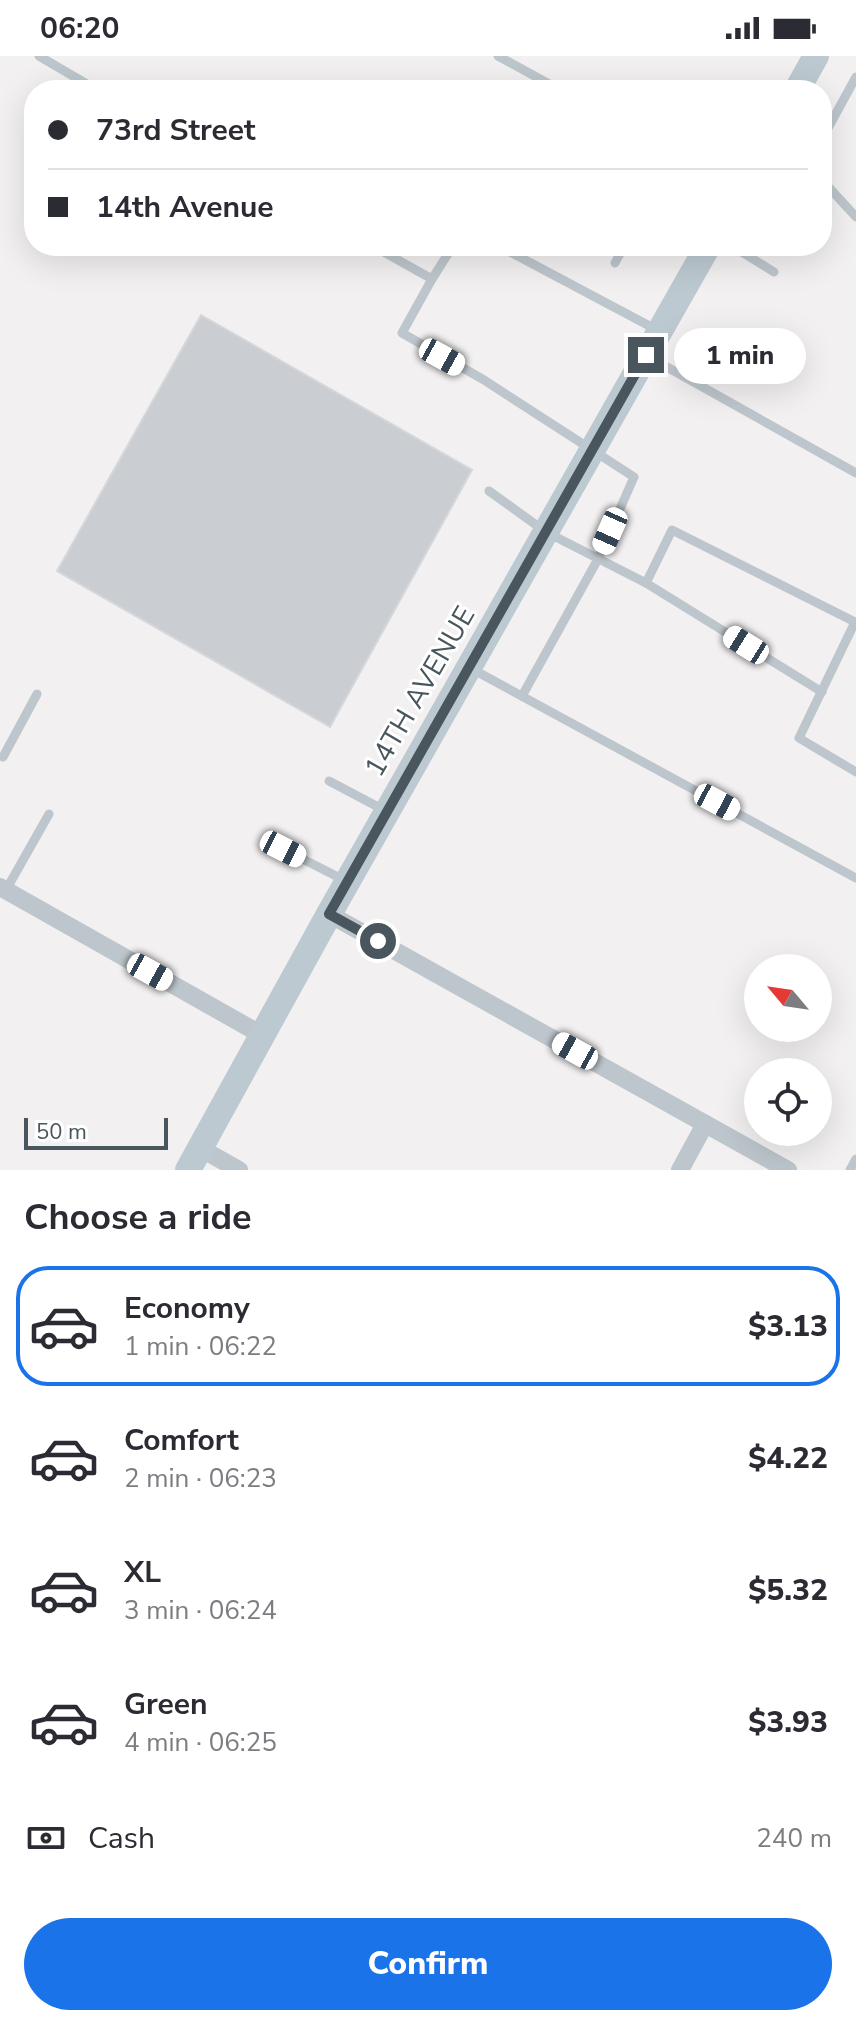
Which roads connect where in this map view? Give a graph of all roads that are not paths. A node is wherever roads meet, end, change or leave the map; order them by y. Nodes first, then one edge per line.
1 (39, 56) edge
2 (498, 56) edge
3 (816, 56) edge
4 (856, 77) edge
5 (80, 80) edge
6 (542, 80) edge
7 (803, 80) edge
8 (832, 121) edge
9 (832, 191) edge
10 (856, 217) edge
11 (391, 256) edge
12 (447, 256) edge
13 (518, 256) edge
14 (619, 256) edge
15 (702, 256) edge
16 (748, 256) edge
17 (615, 263) dead end
18 (774, 272) dead end
19 (432, 279) junction
20 (660, 332) junction
21 (646, 355) junction
22 (592, 451) junction
23 (856, 473) edge
24 (489, 491) dead end
25 (546, 532) junction
26 (598, 559) junction
27 (646, 583) junction
28 (469, 667) junction
29 (822, 692) junction
30 (37, 694) dead end
31 (522, 696) junction
32 (3, 757) dead end
33 (856, 772) edge
34 (329, 781) dead end
35 (387, 812) junction
36 (49, 814) dead end
37 (283, 849) dead end
38 (856, 878) edge
39 (348, 882) junction
40 (3, 889) edge
41 (329, 914) junction
42 (262, 1035) junction
43 (705, 1124) junction
44 (194, 1159) edge
45 (856, 1159) edge
46 (239, 1170) edge
47 (680, 1170) edge
48 (788, 1170) edge
49 (850, 1170) edge

1 - 5 lane
2 - 6 lane
3 - 7 main road
4 - 8 lane
9 - 10 lane
11 - 19 lane
12 - 19 lane
13 - 20 lane
14 - 17 lane
15 - 20 main road, 14TH AVENUE
16 - 18 lane
19 - 22 lane
20 - 21 main road, 14TH AVENUE
21 - 22 main road, 14TH AVENUE
21 - 23 lane
22 - 25 main road, 14TH AVENUE
22 - 26 lane
24 - 25 lane
25 - 26 lane
25 - 28 main road, 14TH AVENUE
26 - 27 lane
26 - 31 lane
27 - 29 lane
27 - 29 lane
28 - 31 lane
28 - 35 main road, 14TH AVENUE
29 - 33 lane
30 - 32 lane
31 - 38 lane
34 - 35 lane
35 - 39 main road, 14TH AVENUE
36 - 40 lane
37 - 39 lane
39 - 41 main road, 14TH AVENUE
40 - 42 street
41 - 42 main road, 14TH AVENUE
41 - 43 street
42 - 44 main road, 14TH AVENUE
43 - 47 street
43 - 48 street
44 - 46 street
45 - 49 lane

